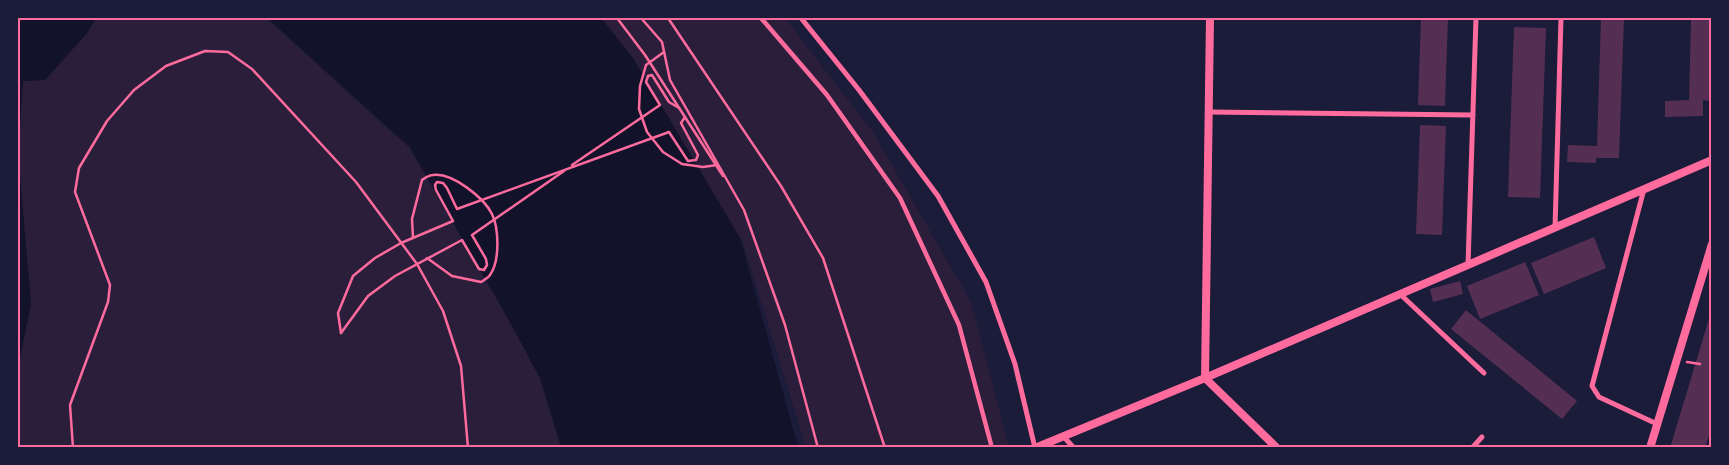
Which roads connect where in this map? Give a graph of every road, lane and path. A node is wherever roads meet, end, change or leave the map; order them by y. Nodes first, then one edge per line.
1 (618, 18) edge
2 (641, 18) edge
3 (668, 18) edge
4 (761, 18) edge
5 (801, 18) edge
6 (1210, 18) edge
7 (1476, 18) edge
8 (1561, 18) edge
9 (664, 52) junction
10 (679, 108) junction
11 (1209, 112) junction
12 (1473, 115) junction
13 (685, 117) junction
14 (1712, 160) edge
15 (718, 165) junction
16 (568, 169) junction
17 (1644, 189) junction
18 (738, 200) junction
19 (1555, 228) junction
20 (413, 238) junction
21 (401, 243) junction
22 (1712, 244) edge
23 (427, 258) junction
24 (417, 264) junction
25 (1468, 265) junction
26 (1400, 294) junction
27 (1676, 360) junction
28 (1700, 364) dead end
29 (1484, 373) dead end
30 (1205, 378) junction
31 (1657, 424) junction
32 (1063, 436) junction
33 (1482, 438) dead end
34 (1035, 447) edge
35 (73, 448) edge
36 (468, 448) edge
37 (818, 448) edge
38 (885, 448) edge
39 (992, 448) edge
40 (1074, 448) edge
41 (1277, 448) edge
42 (1472, 448) edge
43 (1650, 448) edge

1 - 10 path
2 - 9 path
3 - 38 path
4 - 39 street
5 - 34 street
6 - 11 street
7 - 12 street
8 - 19 street
9 - 15 path
9 - 15 path
10 - 13 path
10 - 16 path
11 - 12 street
11 - 30 street
12 - 25 street
13 - 16 path
13 - 18 path
14 - 17 street
15 - 18 path
16 - 20 path
16 - 23 path
17 - 19 street
17 - 31 street
18 - 37 path
19 - 25 street
20 - 21 path
20 - 23 path
21 - 24 path
21 - 24 path
21 - 35 path
22 - 27 street
23 - 24 path
24 - 36 path
25 - 26 street
26 - 29 street
26 - 30 street
27 - 28 path
27 - 31 street
30 - 32 street
30 - 41 street
31 - 43 street
32 - 34 street
32 - 40 street
33 - 42 street

